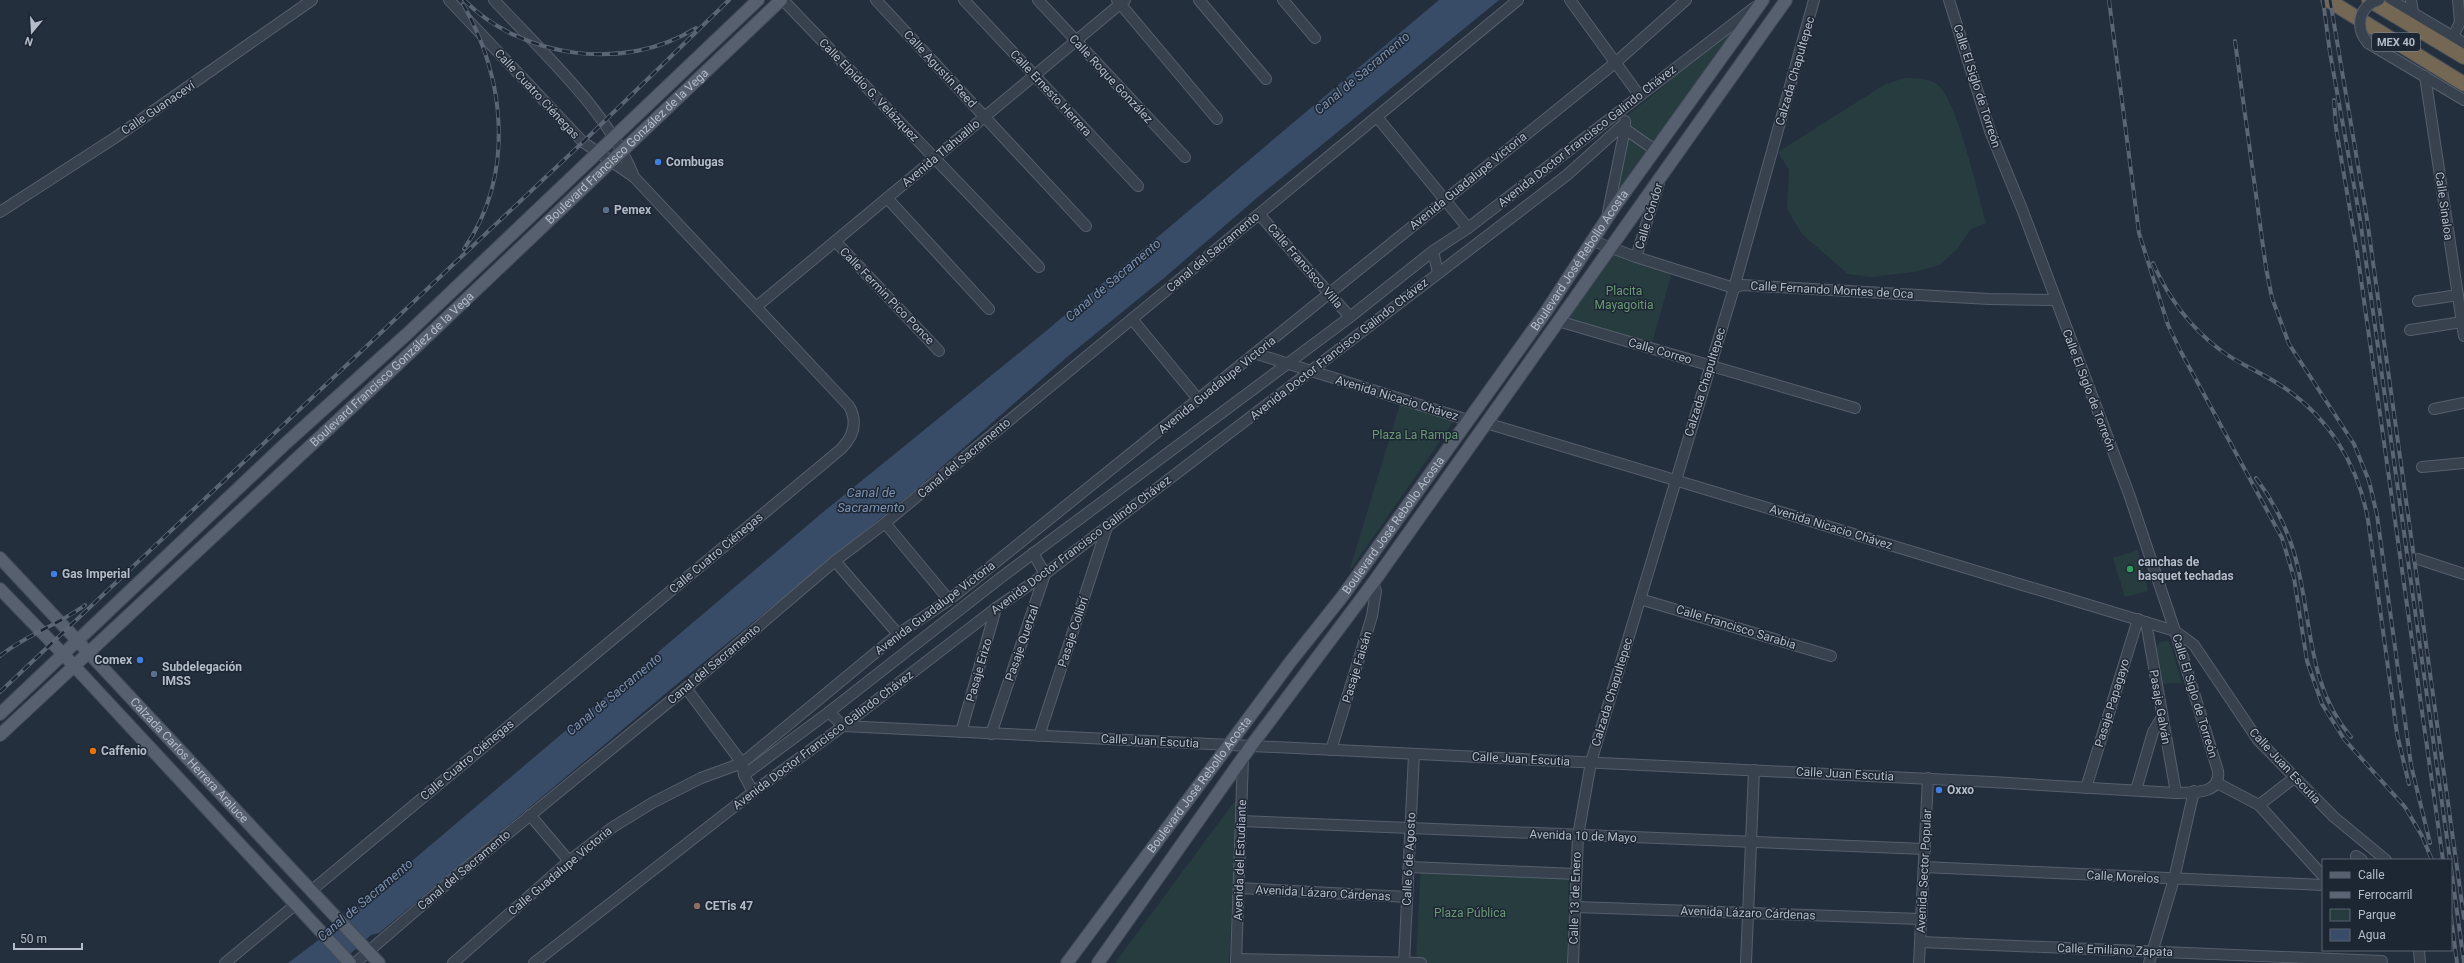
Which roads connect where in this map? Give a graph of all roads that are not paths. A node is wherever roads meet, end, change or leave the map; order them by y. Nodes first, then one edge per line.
1 (312, 0) edge
2 (450, 0) edge
3 (494, 0) edge
4 (758, 0) edge
5 (782, 0) edge
6 (876, 0) edge
7 (964, 0) edge
8 (1038, 0) edge
9 (1199, 0) edge
10 (1283, 0) edge
11 (1518, 0) edge
12 (1570, 0) edge
13 (1686, 0) edge
14 (1786, 0) edge
15 (1814, 0) edge
16 (1949, 0) edge
17 (2328, 0) edge
18 (2369, 0) edge
19 (2379, 0) edge
20 (2391, 0) edge
21 (2411, 0) edge
22 (2458, 0) edge
23 (1121, 1) edge
24 (1762, 2) edge
25 (2413, 12) junction
26 (2458, 32) edge
27 (1315, 38) dead end
28 (1076, 41) junction
29 (2464, 44) edge
30 (2464, 57) edge
31 (1615, 63) junction
32 (1034, 75) junction
33 (2425, 76) junction
34 (1266, 79) dead end
35 (2464, 84) edge
36 (1639, 95) junction
37 (2464, 100) edge
38 (1624, 107) junction
39 (984, 117) junction
40 (1377, 117) junction
41 (1217, 119) dead end
42 (1625, 126) junction
43 (613, 136) junction
44 (1655, 150) junction
45 (597, 152) junction
46 (622, 152) junction
47 (1185, 157) dead end
48 (934, 158) junction
49 (611, 162) junction
50 (1662, 175) junction
51 (634, 177) junction
52 (1138, 186) dead end
53 (887, 198) junction
54 (1445, 199) junction
55 (0, 212) edge
56 (1259, 214) junction
57 (1606, 220) junction
58 (1086, 226) dead end
59 (1468, 228) junction
60 (835, 241) junction
61 (1593, 241) junction
62 (1611, 248) junction
63 (1432, 251) junction
64 (1636, 257) junction
65 (1039, 268) dead end
66 (1438, 273) junction
67 (1734, 288) junction
68 (1329, 293) junction
69 (2458, 295) junction
70 (2054, 300) junction
71 (2418, 301) dead end
72 (756, 307) junction
73 (989, 309) dead end
74 (1350, 317) junction
75 (1132, 319) junction
76 (1558, 321) junction
77 (2462, 322) junction
78 (2410, 330) dead end
79 (2464, 336) edge
80 (939, 351) dead end
81 (1257, 354) junction
82 (1516, 354) junction
83 (1287, 364) junction
84 (1710, 366) junction
85 (1309, 372) junction
86 (1198, 399) junction
87 (2464, 403) edge
88 (1855, 408) dead end
89 (2434, 408) dead end
90 (1468, 420) junction
91 (1486, 423) junction
92 (285, 444) junction
93 (296, 457) junction
94 (2464, 462) edge
95 (2422, 467) dead end
96 (1676, 480) junction
97 (885, 523) junction
98 (202, 525) junction
99 (1107, 527) junction
100 (213, 537) junction
101 (1033, 553) junction
102 (0, 558) edge
103 (2418, 559) dead end
104 (835, 561) junction
105 (1045, 574) junction
106 (2464, 574) edge
107 (1373, 583) junction
108 (0, 589) edge
109 (1640, 598) junction
110 (949, 600) junction
111 (996, 608) junction
112 (2142, 620) junction
113 (2176, 631) junction
114 (898, 634) junction
115 (77, 641) junction
116 (87, 652) junction
117 (63, 654) junction
118 (1831, 656) dead end
119 (2202, 656) junction
120 (2183, 658) junction
121 (73, 665) junction
122 (686, 688) junction
123 (829, 712) junction
124 (0, 714) edge
125 (2162, 717) junction
126 (843, 726) junction
127 (961, 732) junction
128 (991, 734) junction
129 (0, 735) edge
130 (1039, 736) junction
131 (1229, 745) junction
132 (1251, 746) junction
133 (1331, 750) junction
134 (1414, 754) junction
135 (1243, 758) junction
136 (1590, 762) junction
137 (742, 763) junction
138 (1754, 770) junction
139 (744, 775) junction
140 (1928, 778) junction
141 (2294, 778) junction
142 (2217, 783) junction
143 (2086, 788) junction
144 (2136, 790) junction
145 (753, 792) junction
146 (2194, 792) junction
147 (2176, 793) junction
148 (2259, 805) junction
149 (530, 814) junction
150 (1241, 821) junction
151 (1411, 828) junction
152 (1578, 836) junction
153 (1750, 842) junction
154 (1925, 850) junction
155 (276, 852) junction
156 (2385, 859) edge
157 (569, 861) junction
158 (260, 867) junction
159 (1409, 867) junction
160 (1924, 868) junction
161 (1576, 874) junction
162 (2322, 875) edge
163 (2174, 880) junction
164 (2322, 885) edge
165 (1239, 888) junction
166 (312, 890) junction
167 (1407, 897) junction
168 (295, 905) junction
169 (1575, 906) junction
170 (1748, 913) junction
171 (1921, 919) junction
172 (1920, 942) junction
173 (367, 950) junction
174 (2151, 951) junction
175 (2380, 951) edge
176 (2419, 951) edge
177 (2210, 958) edge
178 (1236, 961) edge
179 (1069, 962) edge
180 (1404, 962) edge
181 (2382, 962) edge
182 (225, 963) edge
183 (351, 963) edge
184 (379, 963) edge
185 (453, 963) edge
186 (534, 963) edge
187 (1098, 963) edge
188 (1421, 963) edge
189 (1573, 963) edge
190 (1746, 963) edge
191 (1919, 963) edge
192 (2149, 963) edge
193 (2420, 963) edge

1 - 55 street, Calle Guanaceví
2 - 45 street, Calle Cuatro Ciénegas
3 - 43 street, Calle Cuatro Ciénegas
4 - 43 main road, Boulevard Francisco González de la Vega
5 - 46 main road, Boulevard Francisco González de la Vega
5 - 48 street, Calle Elpidio G. Velázquez
6 - 39 street, Calle Agustín Reed
7 - 32 street, Calle Ernesto Herrera
8 - 28 street, Calle Roque González
9 - 34 street
10 - 27 street
11 - 40 street, Canal del Sacramento
12 - 31 street
13 - 31 street, Avenida Guadalupe Victoria
14 - 50 main road, Boulevard José Rebollo Acosta
15 - 67 street, Calzada Chapultepec
16 - 70 street, Calle El Siglo de Torreón
17 - 35 highway, MEX 40
18 - 30 highway, MEX 40
19 - 33 street, bridge
20 - 25 street
21 - 25 street
22 - 26 street
23 - 28 street, Avenida Tlahualilo
23 - 41 street
24 - 36 street, Avenida Doctor Francisco Galindo Chávez
24 - 44 main road, Boulevard José Rebollo Acosta
25 - 26 street
26 - 29 street
28 - 32 street, Avenida Tlahualilo
28 - 47 street, Calle Roque González
31 - 36 street
31 - 54 street, Avenida Guadalupe Victoria
32 - 39 street, Avenida Tlahualilo
32 - 52 street, Calle Ernesto Herrera
33 - 37 street
33 - 69 street, Calle Sinaloa
36 - 38 street, Avenida Doctor Francisco Galindo Chávez
38 - 42 street
38 - 59 street, Avenida Doctor Francisco Galindo Chávez
39 - 48 street, Avenida Tlahualilo
39 - 58 street, Calle Agustín Reed
40 - 54 street
40 - 56 street, Canal del Sacramento
42 - 44 street
42 - 57 street
42 - 66 street, Avenida Doctor Francisco Galindo Chávez
43 - 45 main road, Boulevard Francisco González de la Vega
43 - 46 street, Calle Cuatro Ciénegas
44 - 57 main road, Boulevard José Rebollo Acosta
45 - 49 street, Calle Cuatro Ciénegas
45 - 92 main road, Boulevard Francisco González de la Vega
46 - 49 main road, Boulevard Francisco González de la Vega
46 - 51 street, Calle Cuatro Ciénegas
48 - 53 street, Avenida Tlahualilo
48 - 65 street, Calle Elpidio G. Velázquez
49 - 51 street, Calle Cuatro Ciénegas
49 - 93 main road, Boulevard Francisco González de la Vega
50 - 62 main road, Boulevard José Rebollo Acosta
50 - 64 street, Calle Cóndor
51 - 72 street, Calle Cuatro Ciénegas
53 - 60 street, Avenida Tlahualilo
53 - 73 street
54 - 59 street
54 - 68 street, Avenida Guadalupe Victoria
56 - 68 street, Calle Francisco Villa
56 - 75 street, Canal del Sacramento
57 - 61 main road, Boulevard José Rebollo Acosta
59 - 63 street, Avenida Doctor Francisco Galindo Chávez
60 - 72 street, Avenida Tlahualilo
60 - 80 street, Calle Fermin Pico Ponce
61 - 62 street, Calle Fernando Montes de Oca
61 - 82 main road, Boulevard José Rebollo Acosta
62 - 64 street, Calle Fernando Montes de Oca
62 - 76 main road, Boulevard José Rebollo Acosta
63 - 66 street
63 - 74 street, Avenida Doctor Francisco Galindo Chávez
64 - 67 street, Calle Fernando Montes de Oca
66 - 85 street, Avenida Doctor Francisco Galindo Chávez
67 - 70 street, Calle Fernando Montes de Oca
67 - 84 street, Calzada Chapultepec
68 - 74 street, Calle Francisco Villa
68 - 81 street, Avenida Guadalupe Victoria
69 - 71 street
69 - 77 street, Calle Sinaloa
70 - 113 street, Calle El Siglo de Torreón
72 - 166 street, Calle Cuatro Ciénegas
74 - 83 street, Avenida Doctor Francisco Galindo Chávez
75 - 86 street
75 - 97 street, Canal del Sacramento
76 - 84 street, Calle Correo
76 - 91 main road, Boulevard José Rebollo Acosta
77 - 78 street
77 - 79 street, Calle Sinaloa
81 - 83 street, Avenida Nicacio Chávez
81 - 86 street, Avenida Guadalupe Victoria
82 - 90 main road, Boulevard José Rebollo Acosta
82 - 91 main road
83 - 85 street, Avenida Nicacio Chávez
83 - 101 street, Avenida Doctor Francisco Galindo Chávez
84 - 88 street, Calle Correo
84 - 96 street, Calzada Chapultepec
85 - 90 street, Avenida Nicacio Chávez
85 - 99 street, Avenida Doctor Francisco Galindo Chávez
86 - 110 street, Avenida Guadalupe Victoria
87 - 89 street
90 - 131 main road, Boulevard José Rebollo Acosta
91 - 96 street, Avenida Nicacio Chávez
91 - 107 main road, Boulevard José Rebollo Acosta
92 - 93 main road
92 - 98 main road, Boulevard Francisco González de la Vega
93 - 100 main road, Boulevard Francisco González de la Vega
94 - 95 street
96 - 109 street, Calzada Chapultepec
96 - 112 street, Avenida Nicacio Chávez
97 - 104 street, Canal del Sacramento
97 - 110 street
98 - 100 main road
98 - 115 main road, Boulevard Francisco González de la Vega
99 - 105 street, Avenida Doctor Francisco Galindo Chávez
99 - 130 street, Pasaje Colibrí
100 - 116 main road, Boulevard Francisco González de la Vega
101 - 105 street
101 - 123 street, Avenida Doctor Francisco Galindo Chávez
102 - 115 main road, Calzada Carlos Herrera Araluce
103 - 106 street
104 - 114 street
104 - 122 street, Canal del Sacramento
105 - 111 street, Avenida Doctor Francisco Galindo Chávez
105 - 128 street, Pasaje Quetzal
107 - 132 main road, Boulevard José Rebollo Acosta
107 - 133 street, Pasaje Faisán
108 - 117 main road, Calzada Carlos Herrera Araluce
109 - 118 street, Calle Francisco Sarabia
109 - 136 street, Calzada Chapultepec
110 - 114 street, Avenida Guadalupe Victoria
111 - 126 street, Avenida Doctor Francisco Galindo Chávez
111 - 127 street, Pasaje Erizo
112 - 113 street, Avenida Nicacio Chávez
112 - 125 street, Pasaje Galván
112 - 143 street, Pasaje Papagayo
113 - 119 street, Calle Juan Escutia
113 - 120 street, Calle El Siglo de Torreón
114 - 137 street, Avenida Guadalupe Victoria
115 - 116 main road, Calzada Carlos Herrera Araluce
115 - 117 main road, Boulevard Francisco González de la Vega
116 - 121 main road, Boulevard Francisco González de la Vega
116 - 155 main road, Calzada Carlos Herrera Araluce
117 - 121 main road, Calzada Carlos Herrera Araluce
117 - 124 main road, Boulevard Francisco González de la Vega
119 - 120 street
119 - 141 street, Calle Juan Escutia
120 - 142 street, Calle El Siglo de Torreón
121 - 129 main road, Boulevard Francisco González de la Vega
121 - 158 main road, Calzada Carlos Herrera Araluce
122 - 137 street
122 - 149 street, Canal del Sacramento
123 - 126 street
123 - 139 street, Avenida Doctor Francisco Galindo Chávez
125 - 144 street
125 - 147 street, Pasaje Galván
126 - 127 street, Calle Juan Escutia
126 - 145 street, Avenida Doctor Francisco Galindo Chávez
127 - 128 street, Calle Juan Escutia
128 - 130 street, Calle Juan Escutia
130 - 131 street, Calle Juan Escutia
131 - 132 street, Calle Juan Escutia
131 - 179 main road, Boulevard José Rebollo Acosta
132 - 133 street, Calle Juan Escutia
132 - 135 main road, Boulevard José Rebollo Acosta
133 - 134 street, Calle Juan Escutia
134 - 136 street, Calle Juan Escutia
134 - 151 street, Calle 6 de Agosto
135 - 150 street, Avenida del Estudiante
135 - 187 main road, Boulevard José Rebollo Acosta
136 - 138 street, Calle Juan Escutia
136 - 152 street, Calle 13 de Enero
137 - 139 street
137 - 157 street, Calle Guadalupe Victoria
138 - 140 street, Calle Juan Escutia
138 - 153 street
139 - 145 street
140 - 143 street, Calle Juan Escutia
140 - 154 street, Avenida Sector Popular
141 - 148 street
141 - 156 street, Calle Juan Escutia
142 - 146 street, Calle Juan Escutia
142 - 148 street
143 - 144 street, Calle Juan Escutia
144 - 147 street, Calle Juan Escutia
145 - 186 street, Avenida Doctor Francisco Galindo Chávez
146 - 147 street, Calle Juan Escutia
146 - 163 street
148 - 162 street
149 - 157 street
149 - 173 street, Canal del Sacramento
150 - 151 street, Avenida 10 de Mayo
150 - 165 street, Avenida del Estudiante
151 - 152 street, Avenida 10 de Mayo
151 - 159 street, Calle 6 de Agosto
152 - 153 street, Avenida 10 de Mayo
152 - 161 street, Calle 13 de Enero
153 - 154 street, Avenida 10 de Mayo
153 - 170 street
154 - 160 street, Avenida Sector Popular
155 - 158 main road
155 - 166 main road, Calzada Carlos Herrera Araluce
157 - 185 street, Calle Guadalupe Victoria
158 - 168 main road, Calzada Carlos Herrera Araluce
159 - 161 street
159 - 167 street, Calle 6 de Agosto
160 - 163 street, Calle Morelos
160 - 171 street, Avenida Sector Popular
161 - 169 street, Calle 13 de Enero
163 - 164 street, Calle Morelos
163 - 174 street
165 - 167 street, Avenida Lázaro Cárdenas
165 - 178 street, Avenida del Estudiante
166 - 173 main road, Calzada Carlos Herrera Araluce
167 - 180 street, Calle 6 de Agosto
168 - 182 street
168 - 183 main road, Calzada Carlos Herrera Araluce
169 - 170 street, Avenida Lázaro Cárdenas
169 - 189 street, Calle 13 de Enero
170 - 171 street, Avenida Lázaro Cárdenas
170 - 190 street
171 - 172 street, Avenida Sector Popular
172 - 174 street, Calle Emiliano Zapata
172 - 191 street, Avenida Sector Popular
173 - 183 street, Canal del Sacramento
173 - 184 main road, Calzada Carlos Herrera Araluce
174 - 177 street, Calle Emiliano Zapata
174 - 192 street
175 - 181 street
176 - 193 street
177 - 181 street, Calle Emiliano Zapata
178 - 180 street
180 - 188 street

